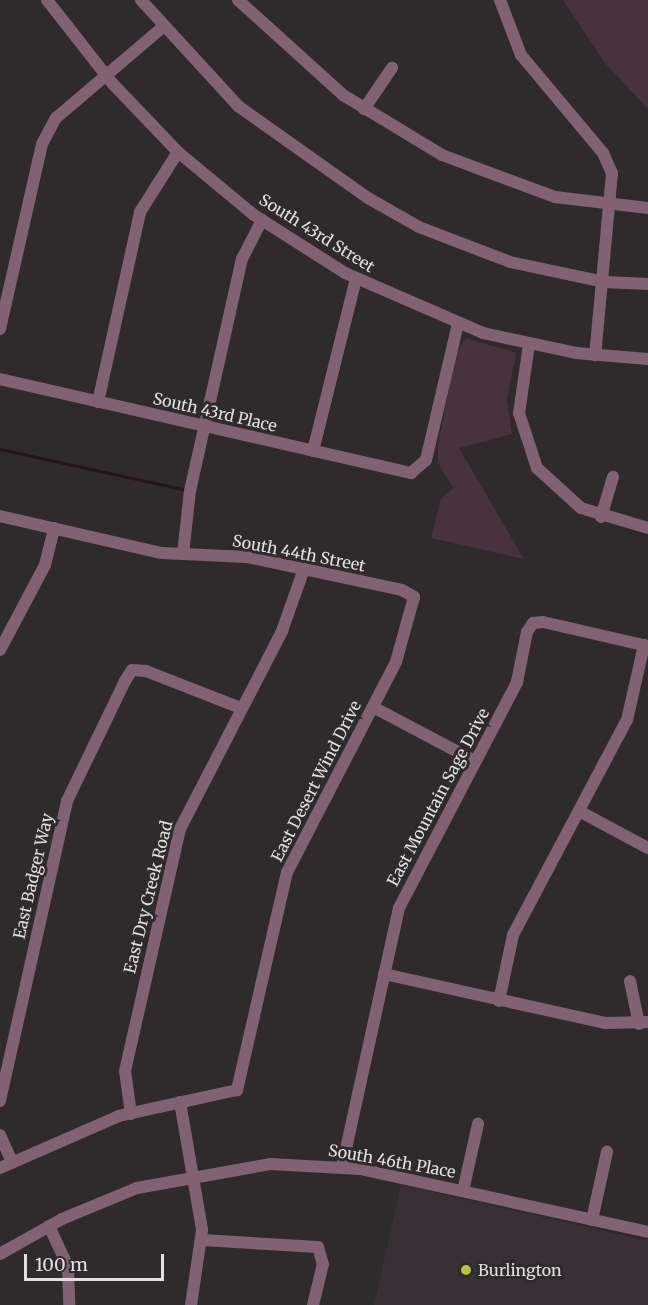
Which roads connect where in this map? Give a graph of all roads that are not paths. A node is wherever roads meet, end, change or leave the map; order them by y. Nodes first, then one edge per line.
1 (47, 0) edge
2 (141, 0) edge
3 (500, 0) edge
4 (241, 1) edge
5 (163, 27) junction
6 (392, 68) dead end
7 (104, 74) junction
8 (364, 109) junction
9 (178, 152) junction
10 (611, 207) junction
11 (648, 208) edge
12 (262, 220) junction
13 (356, 278) junction
14 (604, 282) junction
15 (648, 284) edge
16 (458, 324) junction
17 (0, 329) edge
18 (529, 344) junction
19 (595, 355) junction
20 (648, 359) edge
21 (0, 379) edge
22 (98, 402) junction
23 (205, 426) junction
24 (313, 451) junction
25 (613, 477) dead end
26 (0, 516) edge
27 (601, 516) junction
28 (54, 528) junction
29 (648, 528) edge
30 (183, 554) junction
31 (304, 569) junction
32 (414, 597) joint
33 (646, 645) edge
34 (0, 650) edge
35 (373, 707) junction
36 (241, 708) junction
37 (475, 761) junction
38 (579, 811) junction
39 (648, 848) edge
40 (384, 974) junction
41 (630, 981) dead end
42 (499, 1001) junction
43 (644, 1023) edge
44 (0, 1101) edge
45 (180, 1102) junction
46 (131, 1114) junction
47 (478, 1124) dead end
48 (0, 1135) edge
49 (607, 1152) dead end
50 (12, 1162) junction
51 (342, 1167) junction
52 (0, 1168) edge
53 (194, 1174) junction
54 (463, 1191) junction
55 (592, 1220) junction
56 (49, 1226) junction
57 (648, 1232) edge
58 (202, 1240) junction
59 (0, 1254) edge
60 (69, 1305) edge
61 (191, 1305) edge
62 (313, 1305) edge

1 - 7 street, South 43rd Street
2 - 5 street
3 - 10 street
4 - 8 street
5 - 7 street
5 - 14 street
6 - 8 street
7 - 9 street, South 43rd Street
7 - 17 street
8 - 10 street
9 - 12 street, South 43rd Street
9 - 22 street
10 - 11 street
10 - 14 street
12 - 13 street, South 43rd Street
12 - 23 street
13 - 16 street, South 43rd Street
13 - 24 street
14 - 15 street
14 - 19 street
16 - 18 street, South 43rd Street
16 - 24 street, South 43rd Place
18 - 19 street, South 43rd Street
18 - 27 street
19 - 20 street, South 43rd Street
21 - 22 street, South 43rd Place
22 - 23 street, South 43rd Place
23 - 24 street, South 43rd Place
23 - 30 street
25 - 27 street
26 - 28 street, South 44th Street
27 - 29 street
28 - 30 street, South 44th Street
28 - 34 street
30 - 31 street, South 44th Street
31 - 32 street, South 44th Street
31 - 36 street, East Dry Creek Road
32 - 35 street, East Desert Wind Drive
33 - 37 street, East Mountain Sage Drive
33 - 38 street
35 - 37 street
35 - 45 street, East Desert Wind Drive
36 - 44 street, East Badger Way
36 - 46 street, East Dry Creek Road
37 - 40 street, East Mountain Sage Drive
38 - 39 street
38 - 42 street
40 - 42 street
40 - 51 street, East Mountain Sage Drive
41 - 43 street
42 - 43 street
45 - 46 street
45 - 53 street
46 - 50 street
47 - 54 street
48 - 50 street
49 - 55 street
50 - 52 street
51 - 53 street, South 46th Place
51 - 54 street, South 46th Place
53 - 56 street, South 46th Place
53 - 58 street
54 - 55 street, South 46th Place
55 - 57 street, South 46th Place
56 - 59 street, South 46th Place
56 - 60 street
58 - 61 street
58 - 62 street

